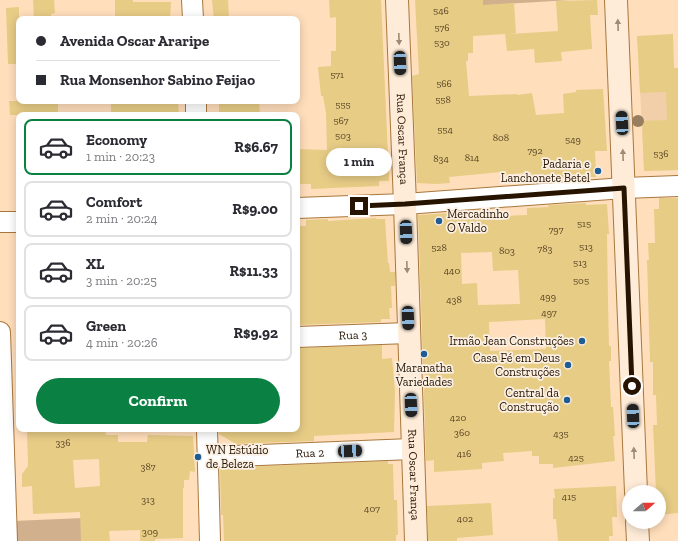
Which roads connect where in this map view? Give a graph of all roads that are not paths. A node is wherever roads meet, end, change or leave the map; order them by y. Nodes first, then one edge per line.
1 (192, 0) edge
2 (397, 0) edge
3 (616, 0) edge
4 (192, 16) edge
5 (678, 186) edge
6 (624, 188) junction
7 (405, 204) junction
8 (300, 208) edge
9 (0, 222) edge
10 (16, 222) edge
11 (0, 332) edge
12 (409, 333) junction
13 (300, 337) edge
14 (207, 432) edge
15 (412, 448) junction
16 (208, 457) junction
17 (636, 485) edge
18 (637, 529) edge
19 (7, 541) edge
20 (210, 541) edge
21 (416, 541) edge
22 (638, 541) edge

1 - 4 street
2 -> 7 street, Rua Oscar França
6 -> 3 street
5 - 6 street
6 - 7 street
17 -> 6 street
7 - 8 street
7 -> 12 street, Rua Oscar França
9 - 10 street
11 - 19 street
12 - 13 street, Rua 3
12 - 15 street, Rua Oscar França
14 - 16 street
15 - 16 street, Rua 2
15 - 21 street, Rua Oscar França
16 - 20 street
18 - 22 street

